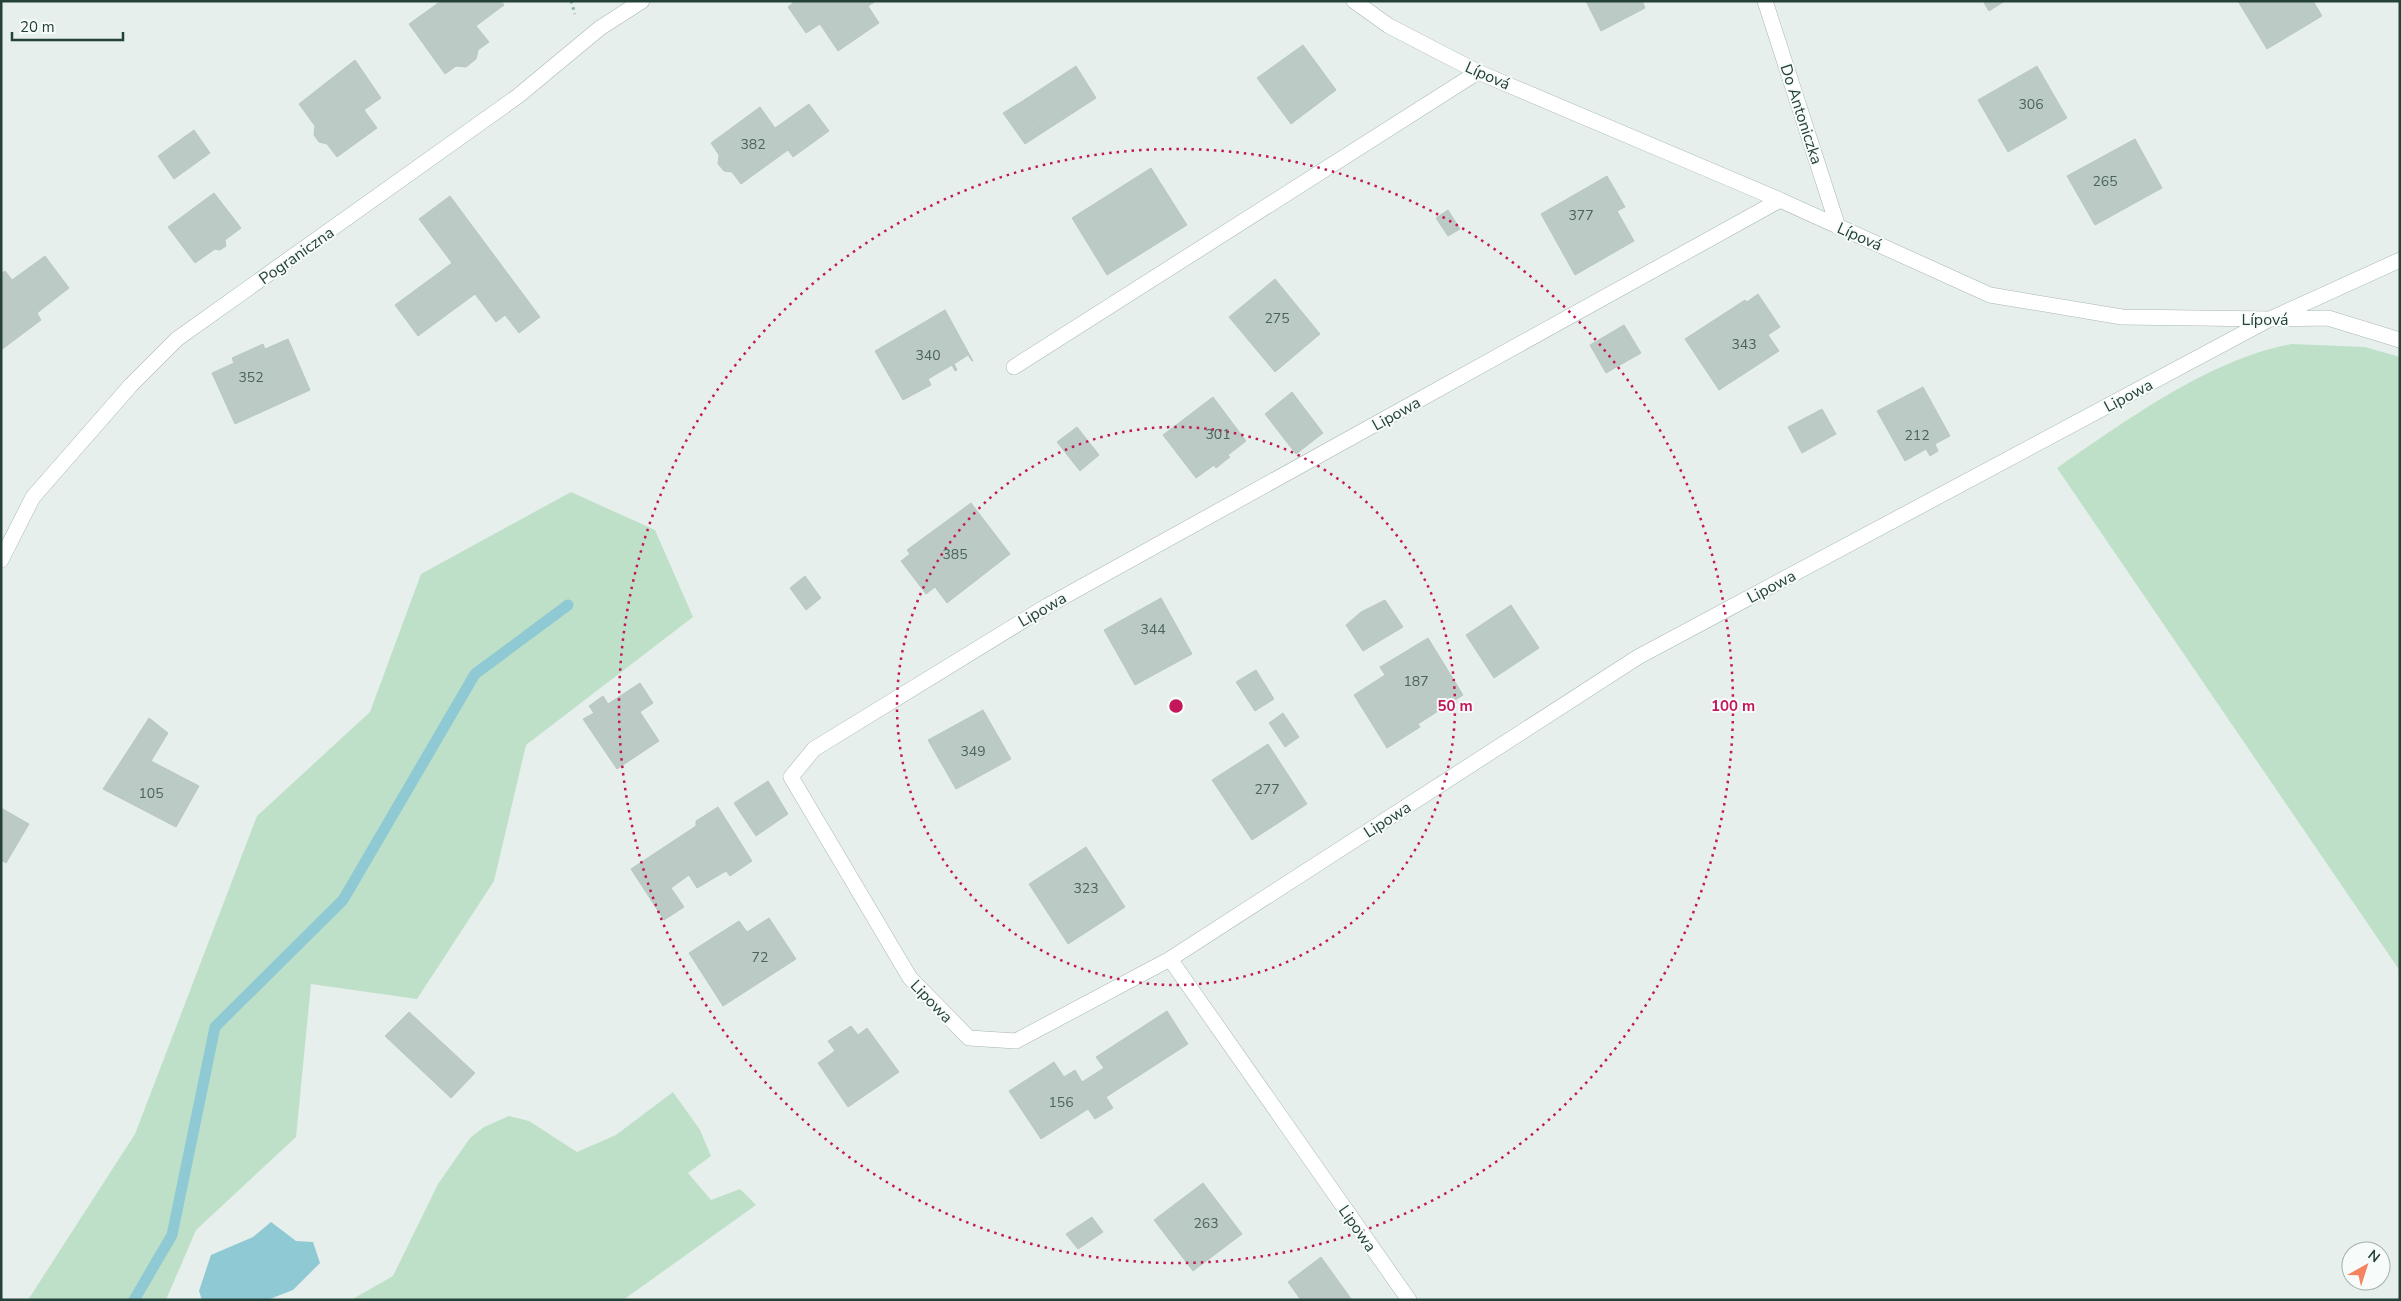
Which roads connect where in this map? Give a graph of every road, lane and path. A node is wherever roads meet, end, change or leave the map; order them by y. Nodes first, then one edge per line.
1 (642, 1) edge
2 (1354, 1) edge
3 (1765, 1) edge
4 (1478, 72) junction
5 (1780, 200) junction
6 (1838, 226) junction
7 (2400, 260) edge
8 (2270, 319) junction
9 (2400, 340) edge
10 (1014, 367) dead end
11 (1, 560) edge
12 (1170, 959) junction
13 (1408, 1300) edge

1 - 11 street, Pograniczna
2 - 4 street, Lípová
3 - 6 street, Do Antoniczka
4 - 5 street, Lípová
4 - 10 street
5 - 6 street, Lípová
5 - 12 street, Lipowa
6 - 8 street, Lípová
7 - 8 street, Lipowa
8 - 9 street, Lípová
8 - 12 street, Lipowa
12 - 13 street, Lipowa

